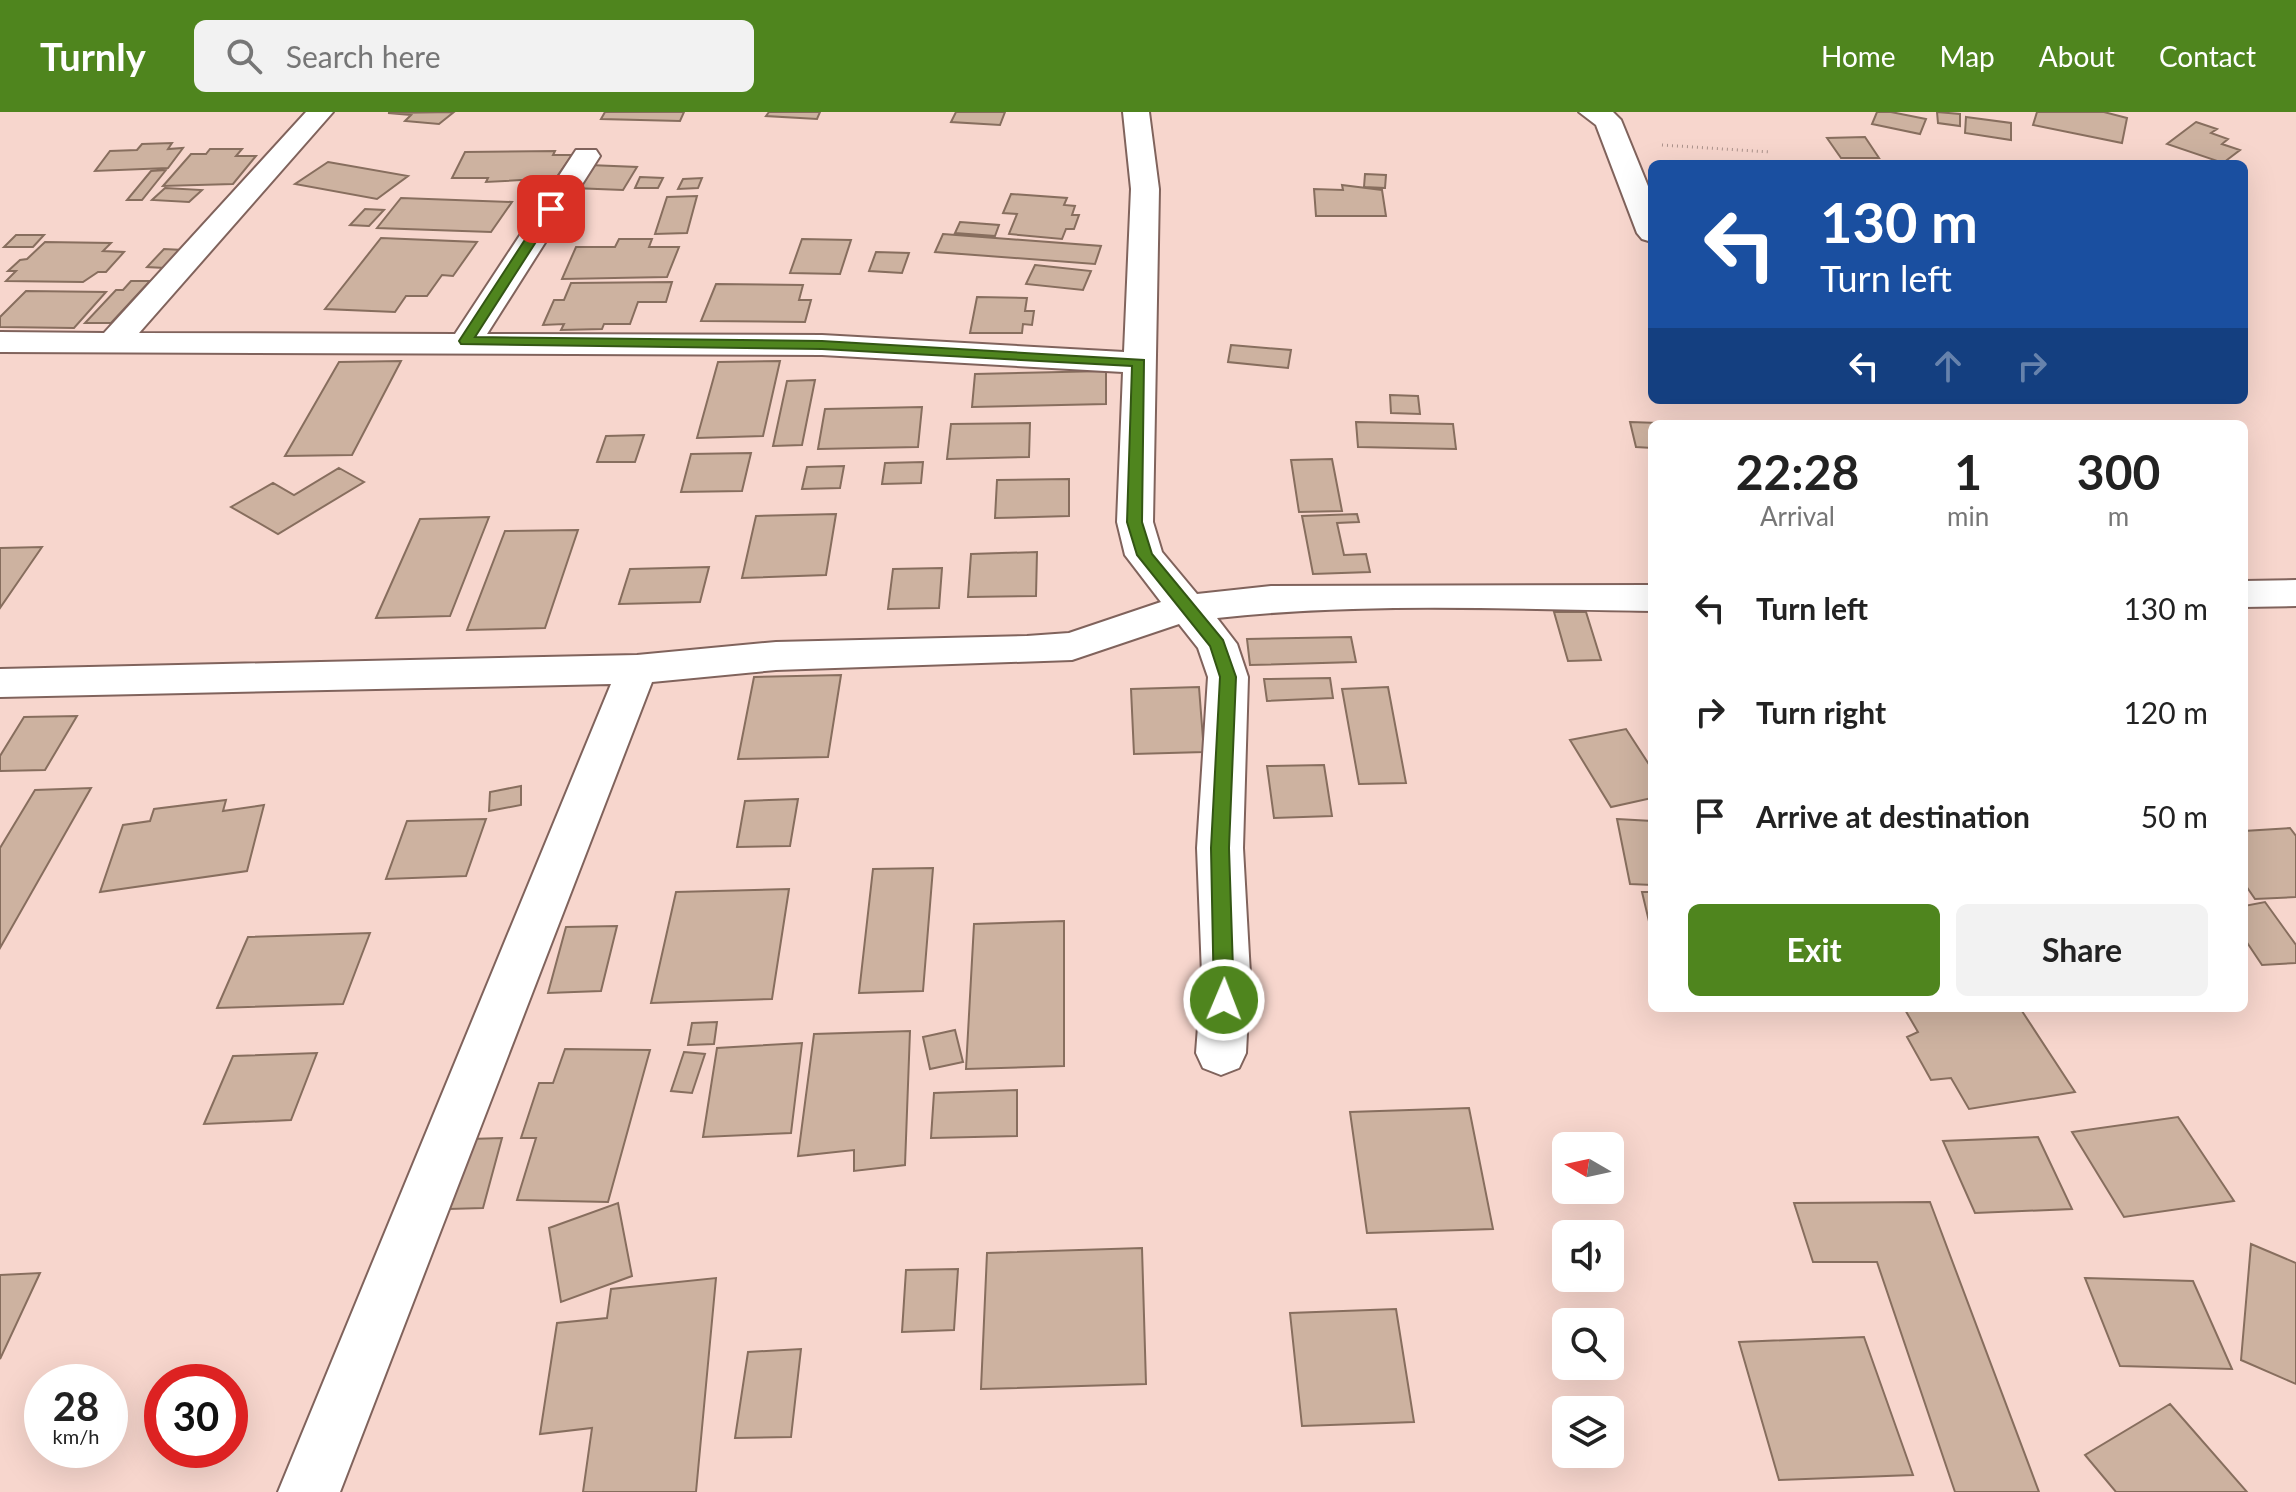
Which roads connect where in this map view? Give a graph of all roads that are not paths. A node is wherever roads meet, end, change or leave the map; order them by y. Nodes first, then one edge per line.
1 (320, 112) edge
2 (1136, 112) edge
3 (1592, 112) edge
4 (586, 156) dead end
5 (1648, 223) edge
6 (114, 341) junction
7 (466, 341) junction
8 (0, 342) edge
9 (1139, 363) junction
10 (2296, 593) edge
11 (2248, 594) edge
12 (1648, 598) edge
13 (1185, 608) junction
14 (637, 669) junction
15 (0, 683) edge
16 (1221, 1053) dead end
17 (309, 1492) edge

1 - 6 street
2 - 9 street
3 - 5 street
4 - 7 street
6 - 7 street
6 - 8 street
7 - 9 street
9 - 13 street
10 - 11 street
12 - 13 street
13 - 14 street
13 - 16 street
14 - 15 street
14 - 17 street

